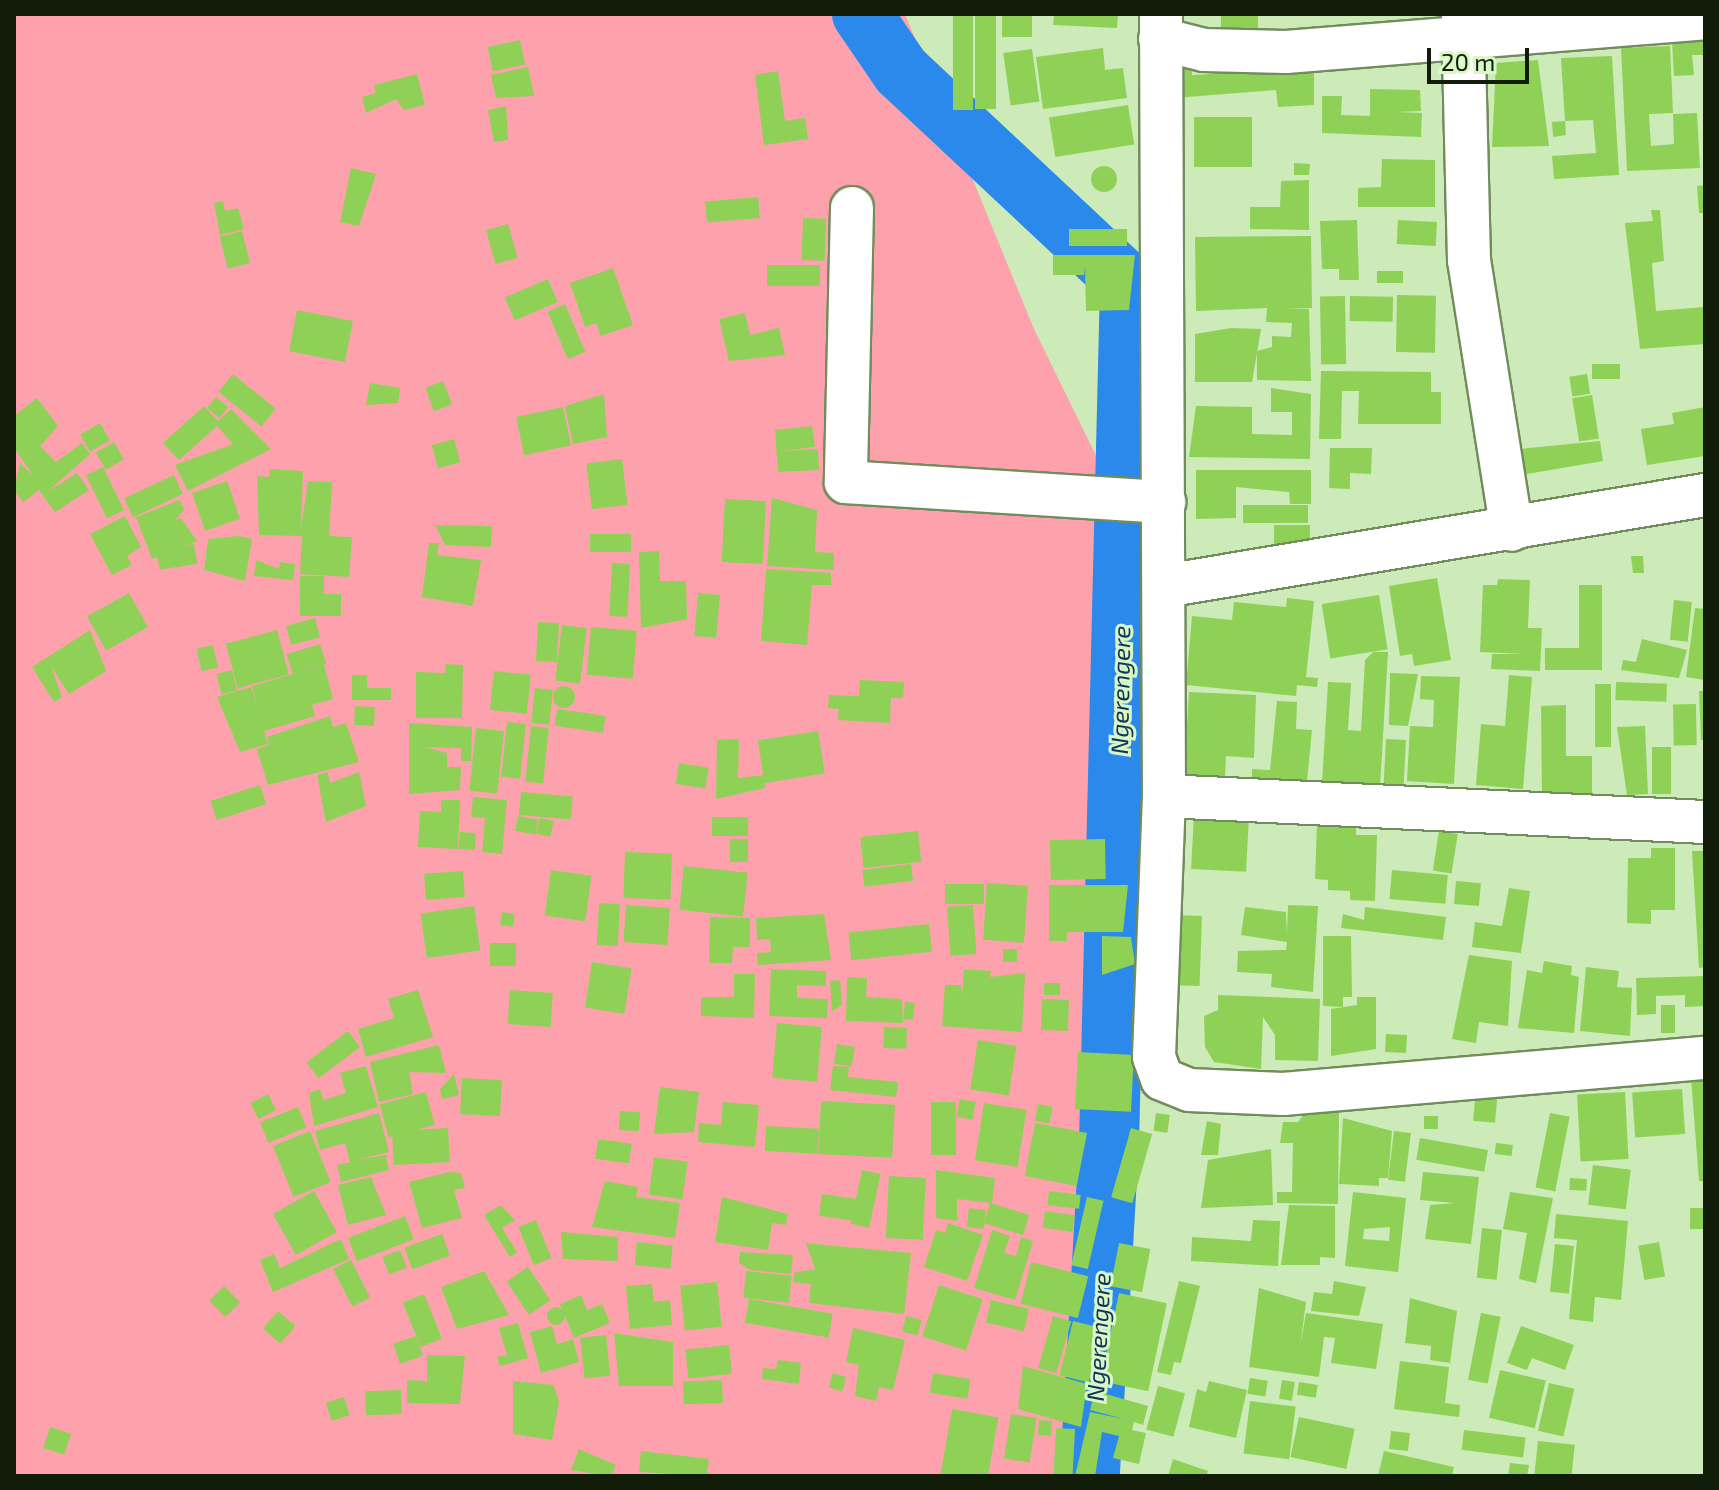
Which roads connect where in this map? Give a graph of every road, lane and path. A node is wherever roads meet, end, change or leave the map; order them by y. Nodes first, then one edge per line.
1 (1705, 18) edge
2 (1160, 26) edge
3 (1463, 28) edge
4 (852, 208) dead end
5 (1705, 495) edge
6 (1164, 502) junction
7 (1512, 530) junction
8 (1165, 586) junction
9 (1164, 796) junction
10 (1705, 822) edge
11 (1705, 1058) edge

1 - 3 street
2 - 3 street
2 - 6 street
3 - 7 street
4 - 6 street
5 - 7 street
6 - 8 street
7 - 8 street
8 - 9 street
9 - 10 street
9 - 11 street

